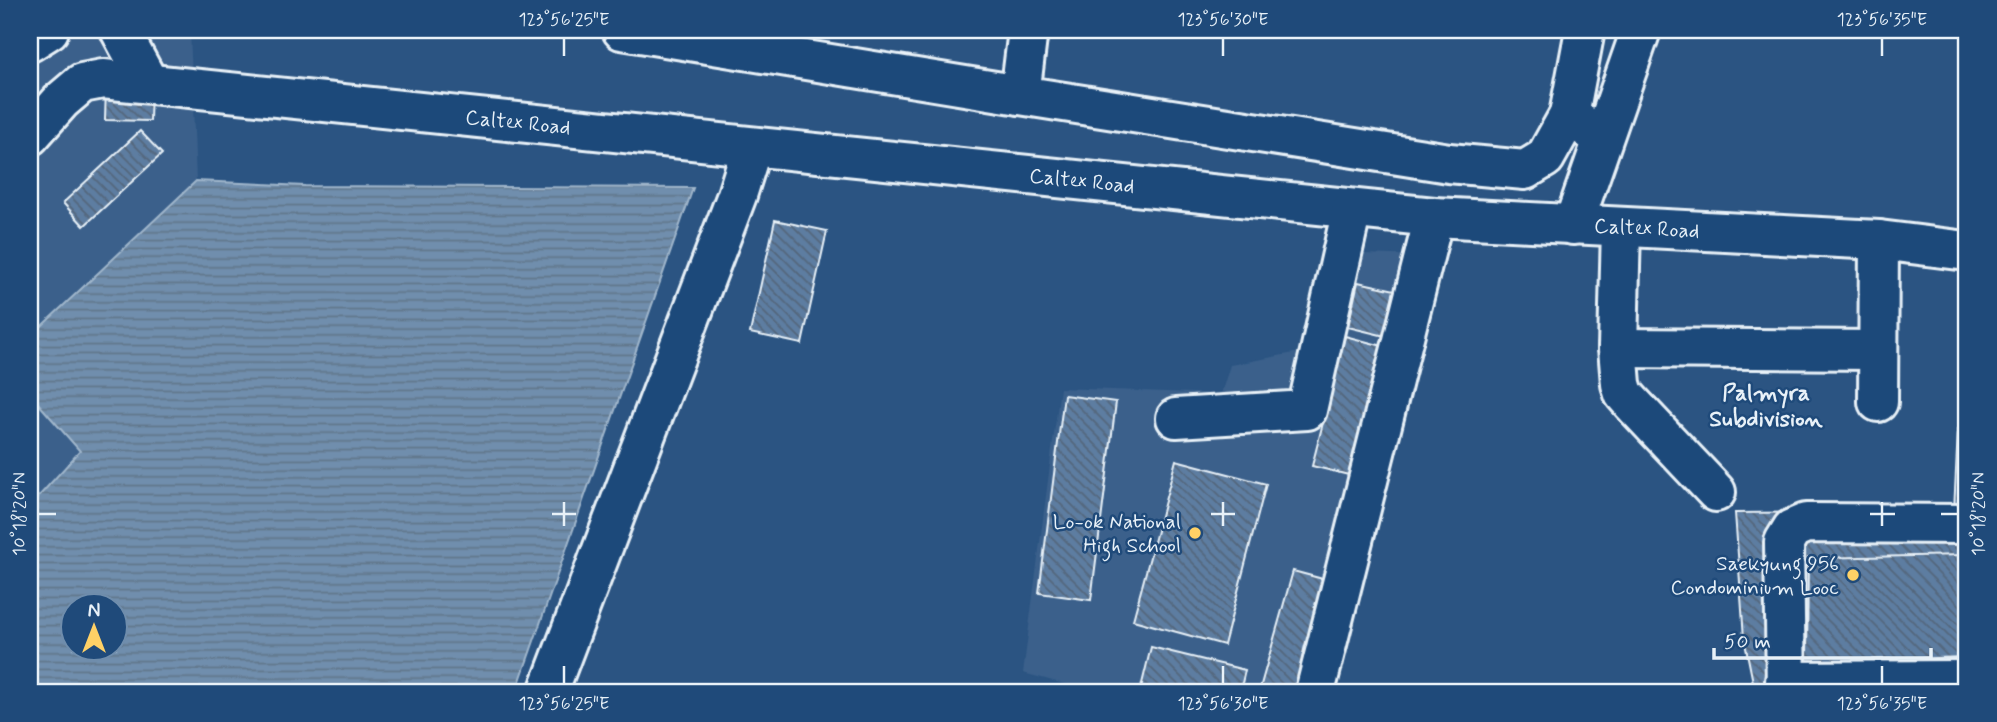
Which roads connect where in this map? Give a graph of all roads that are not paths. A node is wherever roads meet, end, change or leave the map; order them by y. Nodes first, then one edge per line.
1 (49, 30) edge
2 (120, 30) edge
3 (622, 30) edge
4 (1028, 30) edge
5 (1585, 30) edge
6 (1641, 30) edge
7 (30, 42) edge
8 (148, 82) junction
9 (1020, 95) junction
10 (1569, 115) junction
11 (33, 122) edge
12 (1603, 139) junction
13 (752, 147) junction
14 (1352, 209) junction
15 (1434, 217) junction
16 (1573, 225) junction
17 (1621, 227) junction
18 (1879, 240) junction
19 (1967, 251) edge
20 (1618, 348) junction
21 (1878, 350) junction
22 (1878, 402) dead end
23 (1176, 418) dead end
24 (1716, 492) dead end
25 (1967, 524) edge
26 (1967, 680) edge
27 (1786, 687) edge
28 (1882, 687) edge
29 (548, 692) edge
30 (1315, 692) edge

1 - 7 street
2 - 8 street
3 - 9 street
4 - 9 street
5 - 10 street
6 - 12 street
8 - 11 street, Caltex Road
8 - 13 street, Caltex Road
9 - 10 street
10 - 12 street
12 - 16 street
13 - 14 street, Caltex Road
13 - 29 street
14 - 15 street, Caltex Road
14 - 23 street
15 - 16 street, Caltex Road
15 - 30 street
16 - 17 street, Caltex Road
17 - 18 street, Caltex Road
17 - 20 street
18 - 19 street, Caltex Road
18 - 21 street
20 - 21 street
20 - 24 street
21 - 22 street
25 - 27 street
26 - 28 street
27 - 28 street

